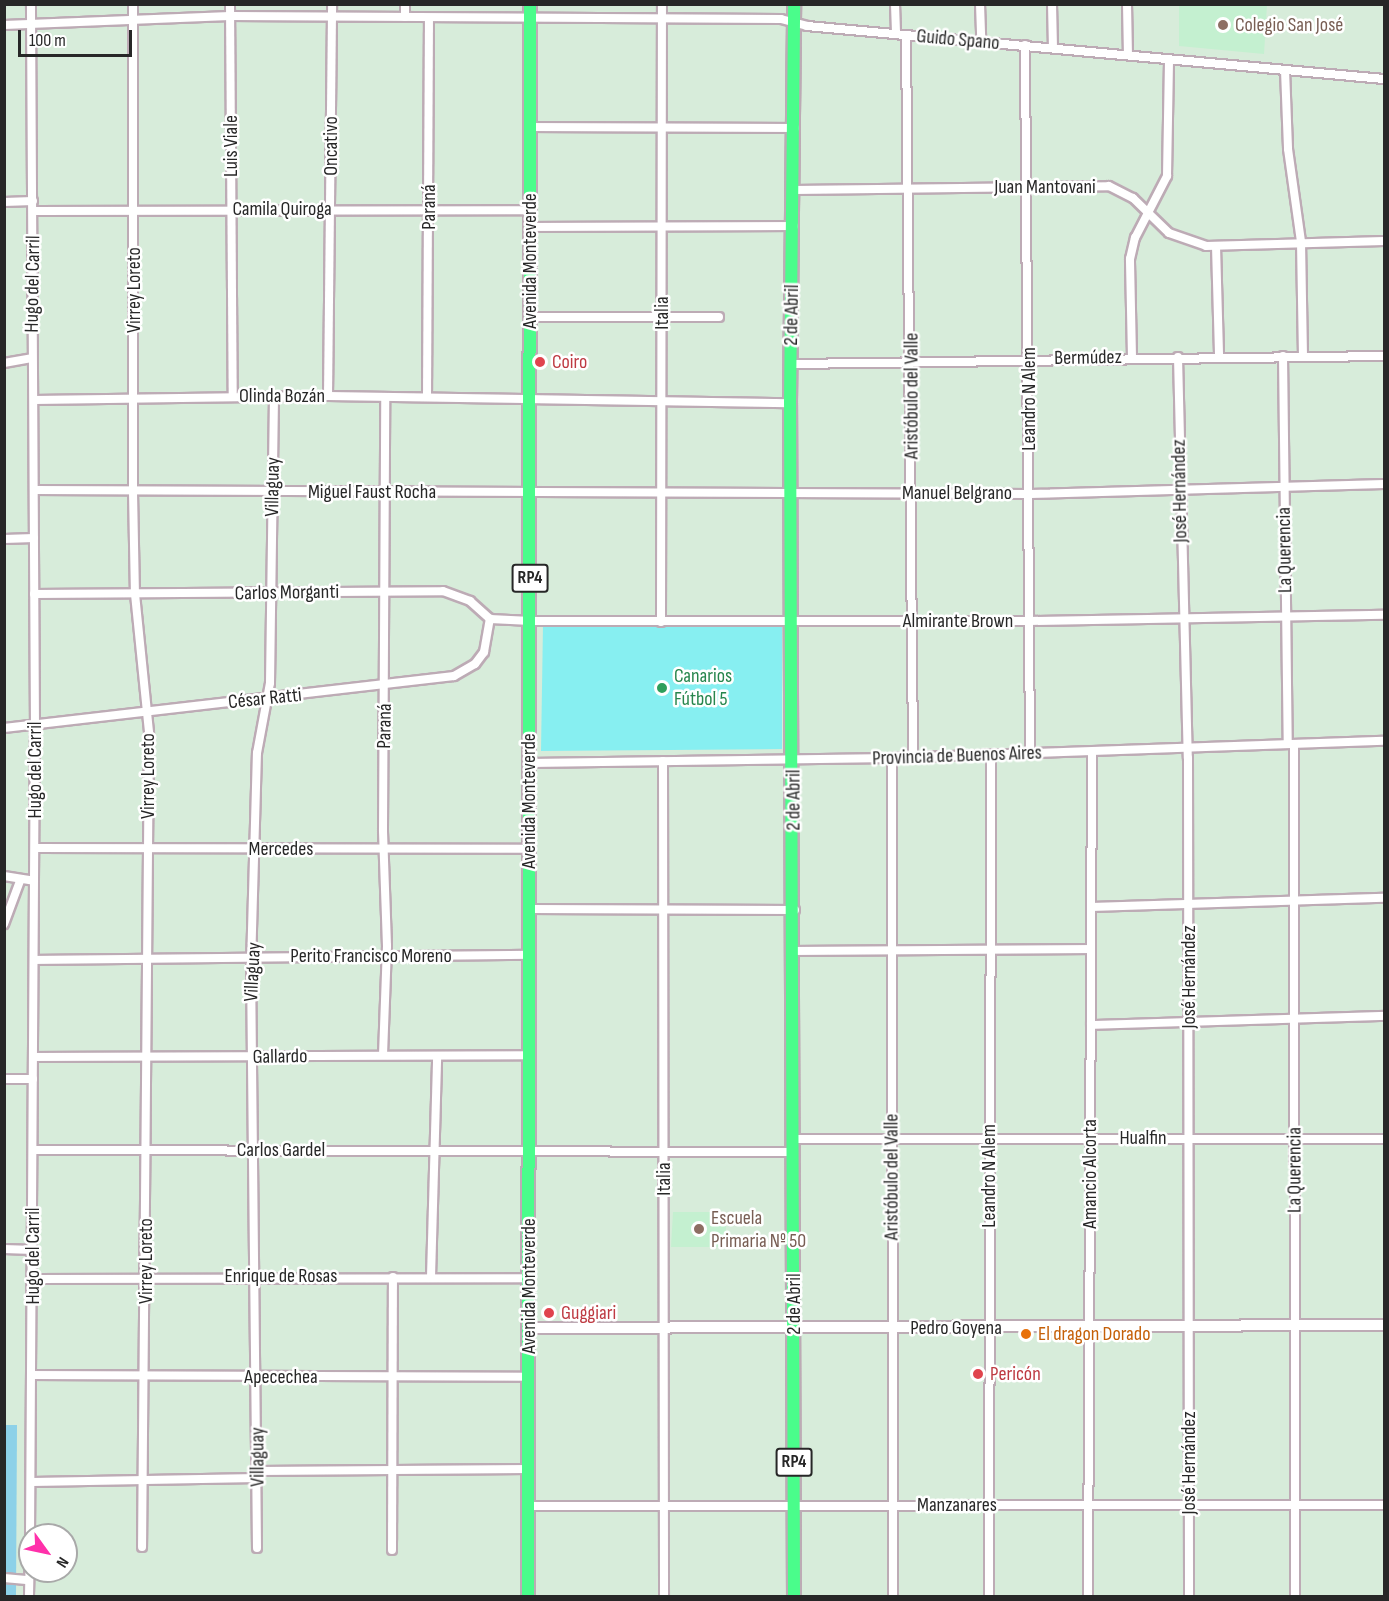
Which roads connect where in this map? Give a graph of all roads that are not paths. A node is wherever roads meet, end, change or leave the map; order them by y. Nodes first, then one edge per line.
1 (31, 4) edge
2 (133, 4) edge
3 (230, 4) edge
4 (332, 4) edge
5 (405, 4) edge
6 (662, 4) edge
7 (794, 4) edge
8 (896, 4) edge
9 (980, 4) edge
10 (1052, 4) edge
11 (1127, 4) edge
12 (530, 11) edge
13 (230, 16) junction
14 (332, 17) junction
15 (405, 17) junction
16 (133, 18) junction
17 (429, 18) junction
18 (662, 18) junction
19 (31, 22) junction
20 (794, 23) junction
21 (4, 25) edge
22 (896, 34) junction
23 (906, 36) junction
24 (981, 42) junction
25 (1025, 45) junction
26 (1053, 48) junction
27 (1128, 55) junction
28 (1169, 60) junction
29 (1285, 70) junction
30 (1384, 80) edge
31 (663, 126) junction
32 (530, 127) junction
33 (795, 128) junction
34 (1028, 186) junction
35 (909, 188) junction
36 (794, 190) junction
37 (33, 201) junction
38 (4, 202) edge
39 (429, 208) junction
40 (134, 210) junction
41 (232, 210) junction
42 (331, 210) junction
43 (530, 210) junction
44 (33, 211) junction
45 (1150, 215) junction
46 (663, 226) junction
47 (794, 226) junction
48 (530, 227) junction
49 (1384, 241) edge
50 (1301, 242) junction
51 (1216, 246) junction
52 (662, 316) junction
53 (531, 317) junction
54 (719, 317) dead end
55 (1219, 355) junction
56 (1283, 356) junction
57 (1303, 356) junction
58 (1384, 356) edge
59 (1132, 357) junction
60 (1179, 357) junction
61 (32, 358) junction
62 (1029, 359) junction
63 (912, 362) junction
64 (4, 363) edge
65 (791, 364) junction
66 (233, 396) junction
67 (274, 396) junction
68 (328, 396) junction
69 (385, 397) junction
70 (427, 397) junction
71 (134, 398) junction
72 (34, 400) junction
73 (530, 400) junction
74 (790, 403) junction
75 (662, 404) junction
76 (1384, 484) edge
77 (1284, 487) junction
78 (1180, 489) junction
79 (34, 490) junction
80 (133, 492) junction
81 (273, 492) junction
82 (384, 492) junction
83 (530, 492) junction
84 (662, 492) junction
85 (791, 493) junction
86 (912, 493) junction
87 (1030, 494) junction
88 (4, 538) edge
89 (34, 538) junction
90 (385, 591) junction
91 (271, 593) junction
92 (34, 594) junction
93 (135, 594) junction
94 (1384, 615) edge
95 (1287, 616) junction
96 (1183, 618) junction
97 (490, 619) junction
98 (531, 621) junction
99 (794, 621) junction
100 (911, 621) junction
101 (1030, 621) junction
102 (661, 622) junction
103 (386, 685) junction
104 (269, 698) junction
105 (147, 712) junction
106 (4, 728) edge
107 (35, 728) junction
108 (1384, 741) edge
109 (1291, 744) junction
110 (1187, 747) junction
111 (1092, 752) junction
112 (1030, 753) junction
113 (991, 755) junction
114 (913, 756) junction
115 (892, 758) junction
116 (794, 760) junction
117 (663, 761) junction
118 (530, 763) junction
119 (34, 848) junction
120 (148, 848) junction
121 (256, 849) junction
122 (386, 849) junction
123 (528, 849) junction
124 (4, 876) edge
125 (20, 881) junction
126 (34, 881) junction
127 (1384, 898) edge
128 (1294, 900) junction
129 (1188, 905) junction
130 (1091, 907) junction
131 (530, 909) junction
132 (666, 909) junction
133 (795, 910) junction
134 (4, 924) edge
135 (1091, 949) junction
136 (989, 950) junction
137 (795, 951) junction
138 (893, 951) junction
139 (253, 955) junction
140 (529, 955) junction
141 (386, 958) junction
142 (148, 959) junction
143 (34, 960) junction
144 (1384, 1016) edge
145 (1295, 1019) junction
146 (1189, 1022) junction
147 (1091, 1024) junction
148 (383, 1055) junction
149 (528, 1055) junction
150 (146, 1056) junction
151 (437, 1056) junction
152 (33, 1057) junction
153 (253, 1057) junction
154 (4, 1079) edge
155 (33, 1079) junction
156 (793, 1138) junction
157 (892, 1138) junction
158 (989, 1138) junction
159 (1090, 1138) junction
160 (1189, 1138) junction
161 (1294, 1138) junction
162 (1384, 1139) edge
163 (145, 1149) junction
164 (33, 1150) junction
165 (434, 1150) junction
166 (256, 1151) junction
167 (529, 1152) junction
168 (664, 1152) junction
169 (794, 1152) junction
170 (4, 1249) edge
171 (33, 1250) junction
172 (147, 1276) junction
173 (256, 1276) junction
174 (393, 1277) junction
175 (431, 1277) junction
176 (529, 1278) junction
177 (34, 1279) junction
178 (1384, 1325) edge
179 (1190, 1327) junction
180 (1294, 1327) junction
181 (528, 1328) junction
182 (794, 1328) junction
183 (892, 1328) junction
184 (988, 1328) junction
185 (1089, 1328) junction
186 (663, 1329) junction
187 (33, 1375) junction
188 (146, 1377) junction
189 (257, 1377) junction
190 (392, 1377) junction
191 (528, 1377) junction
192 (393, 1469) junction
193 (528, 1469) junction
194 (258, 1474) junction
195 (144, 1477) junction
196 (32, 1482) junction
197 (1088, 1504) junction
198 (1294, 1504) junction
199 (794, 1505) junction
200 (892, 1505) junction
201 (988, 1505) junction
202 (1189, 1505) junction
203 (1384, 1505) edge
204 (529, 1506) junction
205 (664, 1506) junction
206 (30, 1523) edge
207 (142, 1547) dead end
208 (256, 1548) dead end
209 (392, 1550) dead end
210 (528, 1596) edge
211 (664, 1596) edge
212 (794, 1596) edge
213 (893, 1596) edge
214 (989, 1596) edge
215 (1088, 1596) edge
216 (1189, 1596) edge
217 (1295, 1596) edge

1 - 19 street, Hugo del Carril
2 - 16 street, Virrey Loreto
3 - 13 street, Luis Viale
4 - 14 street, Oncativo
5 - 15 street
6 - 18 street, Italia
7 - 20 main road, 2 de Abril / RP4
8 - 22 street
9 - 24 street
10 - 26 street
11 - 27 street
12 - 17 street, Guido Spano
12 - 18 street, Guido Spano
12 - 32 main road, Avenida Monteverde / RP4
13 - 14 street, Guido Spano
13 - 16 street, Guido Spano
13 - 41 street, Luis Viale
14 - 15 street, Guido Spano
14 - 42 street, Oncativo
15 - 17 street, Guido Spano
16 - 19 street, Guido Spano
16 - 40 street, Virrey Loreto
17 - 39 street, Paraná
18 - 20 street, Guido Spano
18 - 31 street, Italia
19 - 21 street, Guido Spano
19 - 37 street, Hugo del Carril
20 - 22 street, Guido Spano
20 - 33 main road, 2 de Abril / RP4
22 - 23 street, Guido Spano
23 - 24 street, Guido Spano
23 - 35 street, Aristóbulo del Valle
24 - 25 street, Guido Spano
25 - 26 street, Guido Spano
25 - 34 street, Leandro N Alem
26 - 27 street, Guido Spano
27 - 28 street, Guido Spano
28 - 29 street, Guido Spano
28 - 45 street
29 - 30 street, Guido Spano
29 - 50 street
31 - 32 street
31 - 33 street
31 - 46 street, Italia
32 - 43 main road, Avenida Monteverde / RP4
33 - 36 main road, 2 de Abril / RP4
34 - 35 street, Juan Mantovani
34 - 45 street, Juan Mantovani
34 - 62 street, Leandro N Alem
35 - 36 street, Juan Mantovani
35 - 63 street, Aristóbulo del Valle
36 - 47 main road, 2 de Abril / RP4
37 - 38 street
37 - 44 street, Hugo del Carril
39 - 42 street, Camila Quiroga
39 - 43 street, Camila Quiroga
39 - 70 street, Paraná
40 - 41 street, Camila Quiroga
40 - 44 street, Camila Quiroga
40 - 71 street, Virrey Loreto
41 - 42 street, Camila Quiroga
41 - 66 street, Luis Viale
42 - 68 street, Oncativo
43 - 48 main road, Avenida Monteverde / RP4
44 - 61 street, Hugo del Carril
45 - 51 street, Juan Mantovani
45 - 59 street
46 - 47 street
46 - 48 street
46 - 52 street, Italia
47 - 65 main road, 2 de Abril / RP4
48 - 53 main road, Avenida Monteverde / RP4
49 - 50 street, Juan Mantovani
50 - 51 street, Juan Mantovani
50 - 57 street
51 - 55 street
52 - 53 street
52 - 54 street
52 - 75 street, Italia
53 - 73 main road, Avenida Monteverde / RP4
55 - 56 street, Bermúdez
55 - 60 street, Bermúdez
56 - 57 street, Bermúdez
56 - 77 street, La Querencia
57 - 58 street, Bermúdez
59 - 60 street, Bermúdez
59 - 62 street, Bermúdez
60 - 78 street, José Hernández
61 - 64 street
61 - 72 street, Hugo del Carril
62 - 63 street, Bermúdez
62 - 87 street, Leandro N Alem
63 - 65 street, Bermúdez
63 - 86 street, Aristóbulo del Valle
65 - 74 main road, 2 de Abril / RP4
66 - 67 street, Olinda Bozán
66 - 71 street, Olinda Bozán
67 - 68 street, Olinda Bozán
67 - 81 street, Villaguay
68 - 69 street, Olinda Bozán
69 - 70 street, Olinda Bozán
69 - 82 street, Paraná
70 - 73 street, Olinda Bozán
71 - 72 street, Olinda Bozán
71 - 80 street, Virrey Loreto
72 - 79 street, Hugo del Carril
73 - 75 street
73 - 83 main road, Avenida Monteverde / RP4
74 - 75 street
74 - 85 main road, 2 de Abril / RP4
75 - 84 street, Italia
76 - 77 street, Manuel Belgrano
77 - 78 street, Manuel Belgrano
77 - 95 street, La Querencia
78 - 87 street, Manuel Belgrano
78 - 96 street, José Hernández
79 - 80 street, Miguel Faust Rocha
79 - 89 street, Hugo del Carril
80 - 81 street, Miguel Faust Rocha
80 - 93 street, Virrey Loreto
81 - 82 street, Miguel Faust Rocha
81 - 91 street, Villaguay
82 - 83 street, Miguel Faust Rocha
82 - 90 street, Paraná
83 - 84 street, Manuel Belgrano
83 - 98 main road, Avenida Monteverde / RP4
84 - 85 street, Manuel Belgrano
84 - 102 street, Italia
85 - 86 street, Manuel Belgrano
85 - 99 main road, 2 de Abril / RP4
86 - 87 street, Manuel Belgrano
86 - 100 street, Aristóbulo del Valle
87 - 101 street, Leandro N Alem
88 - 89 street
89 - 92 street, Hugo del Carril
90 - 91 street, Carlos Morganti
90 - 97 street, Carlos Morganti
90 - 103 street, Paraná
91 - 93 street, Carlos Morganti
91 - 104 street, Villaguay
92 - 93 street, Carlos Morganti
92 - 107 street, Hugo del Carril
93 - 105 street, Virrey Loreto
94 - 95 street, Almirante Brown
95 - 96 street, Almirante Brown
95 - 109 street, La Querencia
96 - 101 street, Almirante Brown
96 - 110 street, José Hernández
97 - 98 street
97 - 103 street, César Ratti
98 - 102 street, Almirante Brown
98 - 118 main road, Avenida Monteverde / RP4
99 - 100 street, Almirante Brown
99 - 102 street, Almirante Brown
99 - 116 main road, 2 de Abril / RP4
100 - 101 street, Almirante Brown
100 - 114 street, Aristóbulo del Valle
101 - 112 street, Leandro N Alem
103 - 104 street, César Ratti
103 - 122 street, Paraná
104 - 105 street, César Ratti
104 - 121 street, Villaguay
105 - 107 street, César Ratti
105 - 120 street, Virrey Loreto
106 - 107 street, César Ratti
107 - 119 street, Hugo del Carril
108 - 109 street, Provincia de Buenos Aires
109 - 110 street, Provincia de Buenos Aires
109 - 128 street, La Querencia
110 - 111 street, Provincia de Buenos Aires
110 - 129 street, José Hernández
111 - 112 street, Provincia de Buenos Aires
111 - 130 street, Amancio Alcorta
112 - 113 street, Provincia de Buenos Aires
113 - 114 street, Provincia de Buenos Aires
113 - 136 street, Leandro N Alem
114 - 115 street, Provincia de Buenos Aires
115 - 116 street, Provincia de Buenos Aires
115 - 138 street, Aristóbulo del Valle
116 - 117 street, Provincia de Buenos Aires
116 - 133 main road, 2 de Abril / RP4
117 - 118 street, Provincia de Buenos Aires
117 - 132 street, Italia
118 - 123 main road, Avenida Monteverde / RP4
119 - 120 street, Mercedes
119 - 126 street, Hugo del Carril
120 - 121 street, Mercedes
120 - 142 street, Virrey Loreto
121 - 122 street, Mercedes
121 - 139 street, Villaguay
122 - 123 street, Mercedes
122 - 141 street, Paraná
123 - 131 main road, Avenida Monteverde / RP4
124 - 125 street
125 - 126 street
125 - 134 street
126 - 143 street, Hugo del Carril
127 - 128 street
128 - 129 street
128 - 145 street, La Querencia
129 - 130 street
129 - 146 street, José Hernández
130 - 135 street, Amancio Alcorta
131 - 132 street
131 - 140 main road, Avenida Monteverde / RP4
132 - 133 street
132 - 168 street, Italia
133 - 137 main road, 2 de Abril / RP4
135 - 136 street
135 - 147 street, Amancio Alcorta
136 - 138 street
136 - 158 street, Leandro N Alem
137 - 138 street
137 - 156 main road, 2 de Abril / RP4
138 - 157 street, Aristóbulo del Valle
139 - 141 street, Perito Francisco Moreno
139 - 142 street, Perito Francisco Moreno
139 - 153 street, Villaguay
140 - 141 street, Perito Francisco Moreno
140 - 149 main road, Avenida Monteverde / RP4
141 - 148 street, Paraná
142 - 143 street, Perito Francisco Moreno
142 - 150 street, Virrey Loreto
143 - 152 street, Hugo del Carril
144 - 145 street
145 - 146 street
145 - 161 street, La Querencia
146 - 147 street
146 - 160 street, José Hernández
147 - 159 street, Amancio Alcorta
148 - 151 street, Gallardo
148 - 153 street, Gallardo
149 - 151 street, Gallardo
149 - 167 main road, Avenida Monteverde / RP4
150 - 152 street, Gallardo
150 - 153 street, Gallardo
150 - 163 street, Virrey Loreto
151 - 165 street
152 - 155 street, Hugo del Carril
153 - 166 street, Villaguay
154 - 155 street
155 - 164 street, Hugo del Carril
156 - 157 street, Hualfin
156 - 169 main road, 2 de Abril / RP4
157 - 158 street, Hualfin
157 - 183 street, Aristóbulo del Valle
158 - 159 street, Hualfin
158 - 184 street, Leandro N Alem
159 - 160 street, Hualfin
159 - 185 street, Amancio Alcorta
160 - 161 street, Hualfin
160 - 179 street, José Hernández
161 - 162 street, Hualfin
161 - 180 street, La Querencia
163 - 164 street, Carlos Gardel
163 - 166 street, Carlos Gardel
163 - 172 street, Virrey Loreto
164 - 171 street, Hugo del Carril
165 - 166 street, Carlos Gardel
165 - 167 street, Carlos Gardel
165 - 175 street
166 - 173 street, Villaguay
167 - 168 street
167 - 176 main road, Avenida Monteverde / RP4
168 - 169 street
168 - 186 street, Italia
169 - 182 main road, 2 de Abril / RP4
170 - 171 street
171 - 177 street, Hugo del Carril
172 - 173 street, Enrique de Rosas
172 - 177 street, Enrique de Rosas
172 - 188 street, Virrey Loreto
173 - 174 street, Enrique de Rosas
173 - 189 street, Villaguay
174 - 175 street, Enrique de Rosas
174 - 190 street
175 - 176 street, Enrique de Rosas
176 - 181 main road, Avenida Monteverde / RP4
177 - 187 street, Hugo del Carril
178 - 180 street, Pedro Goyena
179 - 180 street, Pedro Goyena
179 - 185 street, Pedro Goyena
179 - 202 street, José Hernández
180 - 198 street, La Querencia
181 - 186 street, Pedro Goyena
181 - 191 main road, Avenida Monteverde / RP4
182 - 183 street, Pedro Goyena
182 - 186 street, Pedro Goyena
182 - 199 main road, 2 de Abril / RP4
183 - 184 street, Pedro Goyena
183 - 200 street, Aristóbulo del Valle
184 - 185 street, Pedro Goyena
184 - 201 street, Leandro N Alem
185 - 197 street, Amancio Alcorta
186 - 205 street, Italia
187 - 188 street, Apecechea
187 - 196 street, Hugo del Carril
188 - 189 street, Apecechea
188 - 195 street, Virrey Loreto
189 - 190 street, Apecechea
189 - 194 street, Villaguay
190 - 191 street, Apecechea
190 - 192 street
191 - 193 main road, Avenida Monteverde / RP4
192 - 193 street
192 - 194 street
192 - 209 street
193 - 204 main road, Avenida Monteverde / RP4
194 - 195 street
194 - 208 street, Villaguay
195 - 196 street
195 - 207 street, Virrey Loreto
196 - 206 street, Hugo del Carril
197 - 201 street, Manzanares
197 - 202 street, Manzanares
197 - 215 street, Amancio Alcorta
198 - 202 street, Manzanares
198 - 203 street, Manzanares
198 - 217 street, La Querencia
199 - 200 street, Manzanares
199 - 205 street, Manzanares
199 - 212 main road, 2 de Abril / RP4
200 - 201 street, Manzanares
200 - 213 street, Aristóbulo del Valle
201 - 214 street, Leandro N Alem
202 - 216 street, José Hernández
204 - 205 street, Manzanares
204 - 210 main road, Avenida Monteverde / RP4
205 - 211 street, Italia

